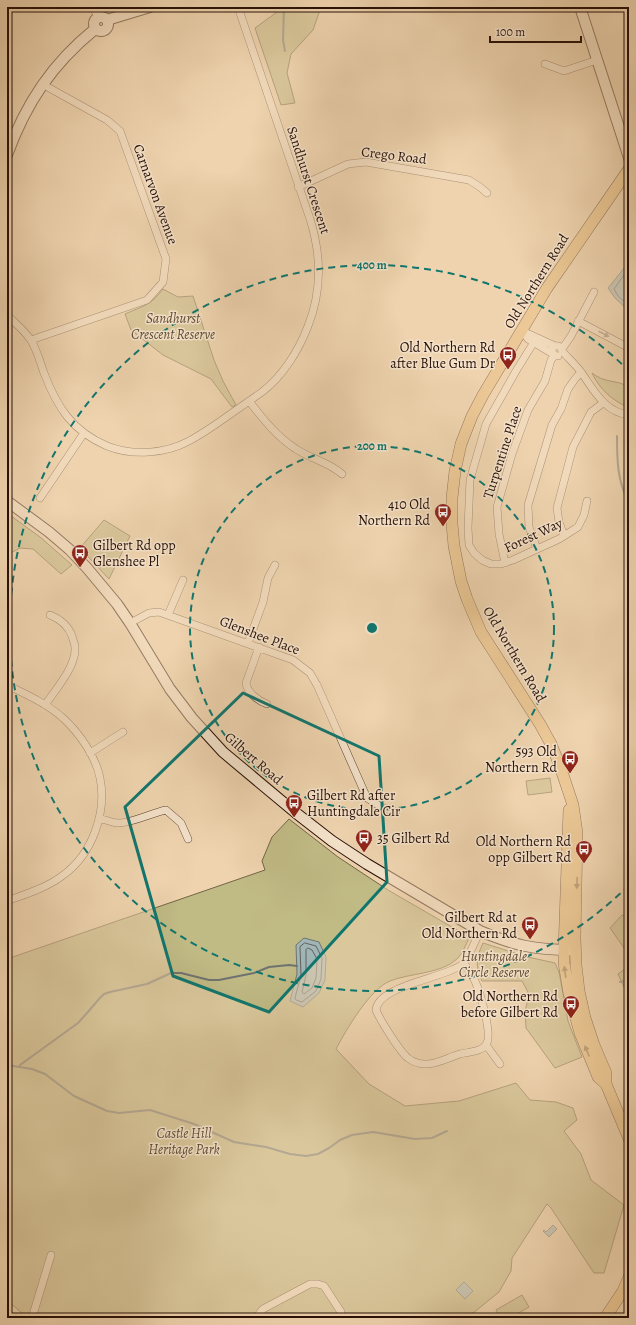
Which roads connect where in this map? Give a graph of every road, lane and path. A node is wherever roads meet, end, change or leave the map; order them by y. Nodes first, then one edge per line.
1 (93, 7) edge
2 (150, 7) edge
3 (238, 7) edge
4 (580, 7) edge
5 (103, 19) junction
6 (597, 60) junction
7 (546, 64) dead end
8 (42, 84) junction
9 (621, 132) junction
10 (10, 139) edge
11 (629, 139) edge
12 (7, 155) edge
13 (629, 158) edge
14 (629, 169) edge
15 (298, 187) junction
16 (487, 193) dead end
17 (594, 292) dead end
18 (7, 315) edge
19 (578, 321) junction
20 (522, 331) junction
21 (31, 340) junction
22 (534, 342) junction
23 (629, 348) edge
24 (559, 350) junction
25 (581, 372) junction
26 (248, 401) junction
27 (603, 403) junction
28 (629, 415) edge
29 (84, 433) junction
30 (342, 474) dead end
31 (40, 498) dead end
32 (7, 501) edge
33 (587, 501) dead end
34 (564, 536) junction
35 (537, 549) junction
36 (505, 563) junction
37 (276, 565) dead end
38 (183, 580) dead end
39 (50, 615) dead end
40 (168, 615) junction
41 (130, 623) junction
42 (248, 643) junction
43 (259, 647) junction
44 (7, 685) edge
45 (267, 704) dead end
46 (45, 705) junction
47 (123, 732) dead end
48 (90, 753) junction
49 (396, 812) dead end
50 (99, 818) junction
51 (188, 839) dead end
52 (8, 899) edge
53 (480, 931) junction
54 (569, 950) junction
55 (464, 963) junction
56 (486, 1045) junction
57 (500, 1064) dead end
58 (629, 1139) edge
59 (51, 1255) dead end
60 (629, 1277) edge
61 (626, 1287) edge
62 (32, 1318) edge
63 (256, 1318) edge
64 (340, 1318) edge
65 (605, 1318) edge

1 - 5 street
2 - 5 main road
3 - 15 street, Sandhurst Crescent
4 - 6 main road
5 - 8 main road
6 - 7 street
6 - 9 main road
8 - 10 main road
8 - 21 street, Carnarvon Avenue
9 - 11 main road
9 - 13 main road
10 - 12 main road
14 - 20 main road, Old Northern Road
15 - 16 street, Crego Road
15 - 26 street, Sandhurst Crescent
17 - 19 street, Turpentine Place
18 - 21 street, Sandhurst Crescent
19 -> 23 street
19 - 24 street, Turpentine Place
20 - 22 street
20 - 24 street
20 - 54 main road, Old Northern Road
21 - 29 street, Sandhurst Crescent
22 - 24 street
22 - 36 street, Forest Way
24 - 25 street
24 - 36 street, Turpentine Place
25 - 27 street
25 - 35 street
26 - 29 street, Sandhurst Crescent
26 - 30 street
27 - 28 street
27 - 34 street
29 - 31 street
32 - 41 main road, Gilbert Road
33 - 34 street, Forest Way
34 - 35 street, Forest Way
35 - 36 street, Forest Way
37 - 42 street
38 - 40 street
39 - 46 street
40 - 41 street, Glenshee Place
40 - 42 street, Glenshee Place
41 - 53 main road, Gilbert Road
42 - 43 street, Glenshee Place
43 - 45 street
43 - 49 street, Glenshee Place
44 - 46 street
46 - 48 street
47 - 48 street
48 - 50 street
50 - 51 street
50 - 52 street
53 - 54 main road, Gilbert Road
53 - 55 street
54 - 58 main road, Old Northern Road
55 - 56 street
55 - 56 street
56 - 57 street
59 - 62 street
60 - 61 main road
61 - 65 main road
63 - 64 street

